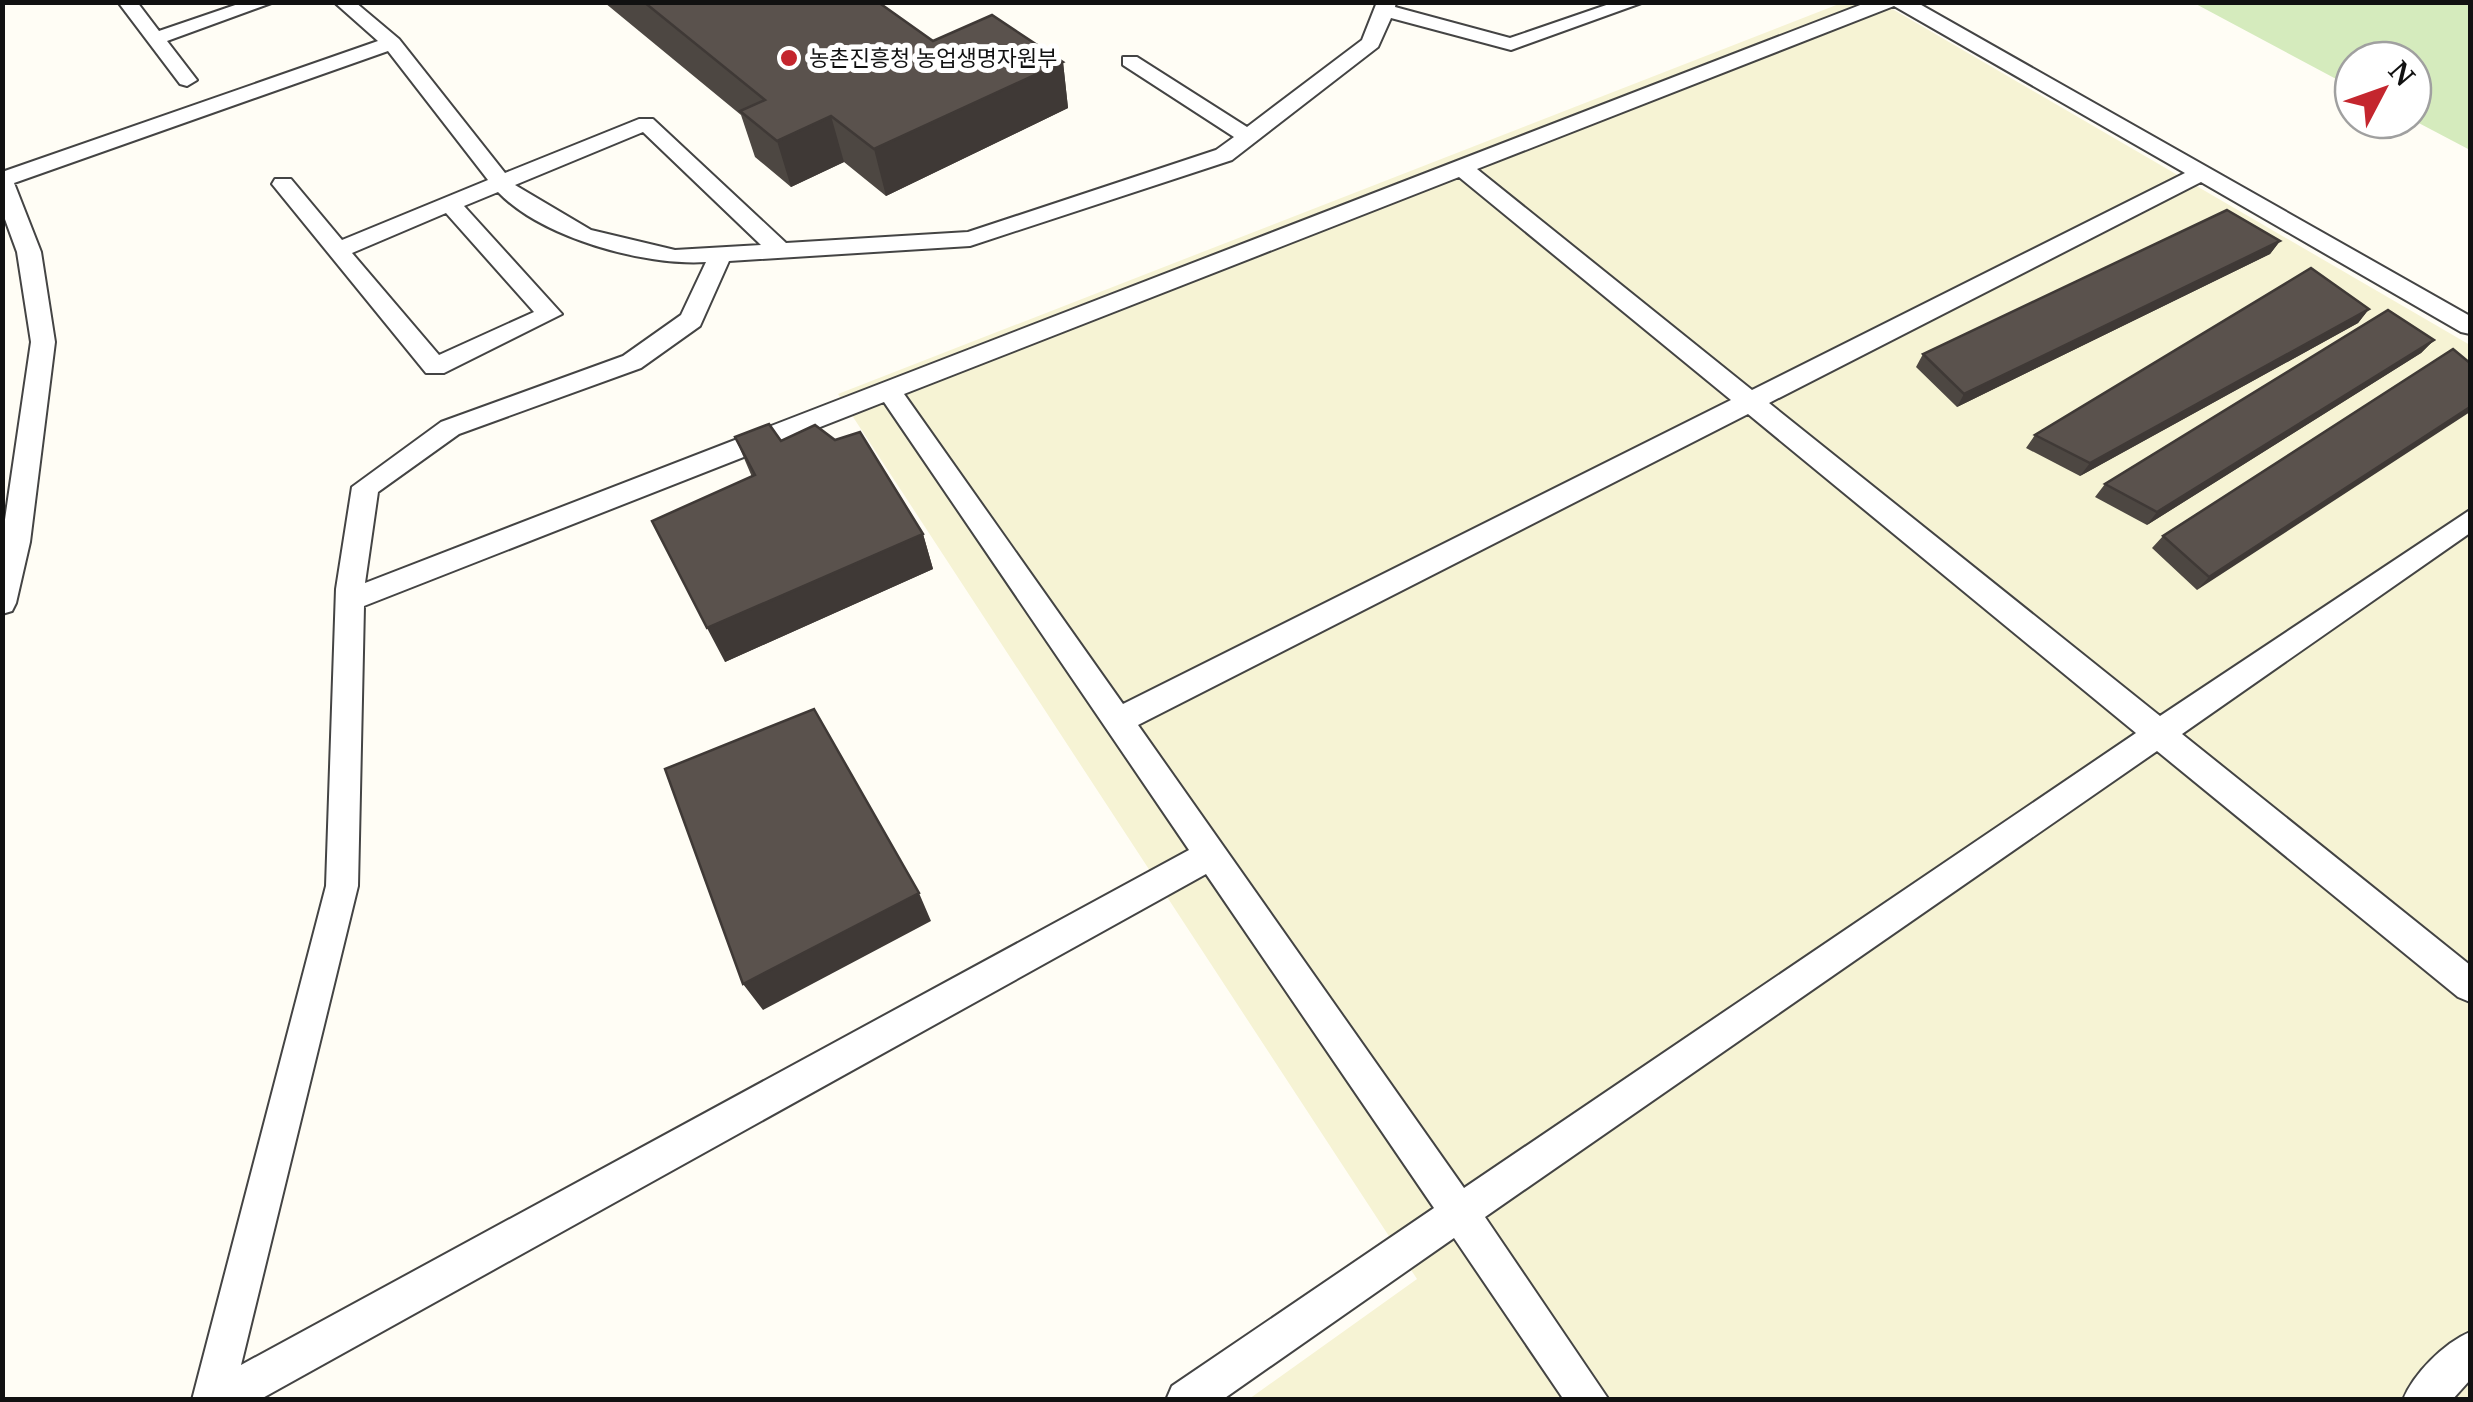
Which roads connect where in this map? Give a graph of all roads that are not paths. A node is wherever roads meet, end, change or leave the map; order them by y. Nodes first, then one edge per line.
1 (126, 2) edge
2 (265, 2) edge
3 (343, 2) edge
4 (1635, 2) edge
5 (1887, 2) edge
6 (1901, 2) edge
7 (1386, 6) edge
8 (153, 39) junction
9 (392, 43) junction
10 (1130, 62) dead end
11 (187, 80) dead end
12 (1248, 137) junction
13 (1462, 168) junction
14 (2202, 174) junction
15 (2, 180) edge
16 (501, 183) junction
17 (283, 184) dead end
18 (450, 204) junction
19 (338, 250) junction
20 (781, 251) junction
21 (722, 254) junction
22 (2470, 326) edge
23 (889, 391) junction
24 (1749, 401) junction
25 (2470, 520) edge
26 (350, 600) junction
27 (2, 603) edge
28 (1118, 720) junction
29 (2159, 733) junction
30 (1211, 854) junction
31 (2470, 986) edge
32 (1459, 1212) junction
33 (2470, 1352) edge
34 (215, 1400) edge
35 (1186, 1400) edge
36 (1590, 1400) edge
37 (2423, 1400) edge

1 - 8 lane
2 - 8 lane
3 - 9 lane
4 - 7 lane
5 - 13 lane
6 - 14 lane
7 - 12 lane
8 - 11 lane
9 - 15 lane
9 - 16 lane
10 - 12 lane
12 - 20 lane
13 - 23 lane
13 - 24 lane
14 - 22 lane
14 - 24 lane
15 - 27 lane
16 - 18 lane
16 - 20 lane
16 - 21 lane
17 - 19 lane
18 - 19 lane
18 - 19 lane
20 - 21 lane
21 - 26 lane
23 - 26 lane
23 - 28 lane
24 - 28 lane
24 - 29 lane
25 - 29 lane
26 - 34 lane
28 - 30 lane
29 - 31 lane
29 - 32 lane
30 - 32 lane
30 - 34 lane
32 - 35 lane
32 - 36 lane
33 - 37 lane

